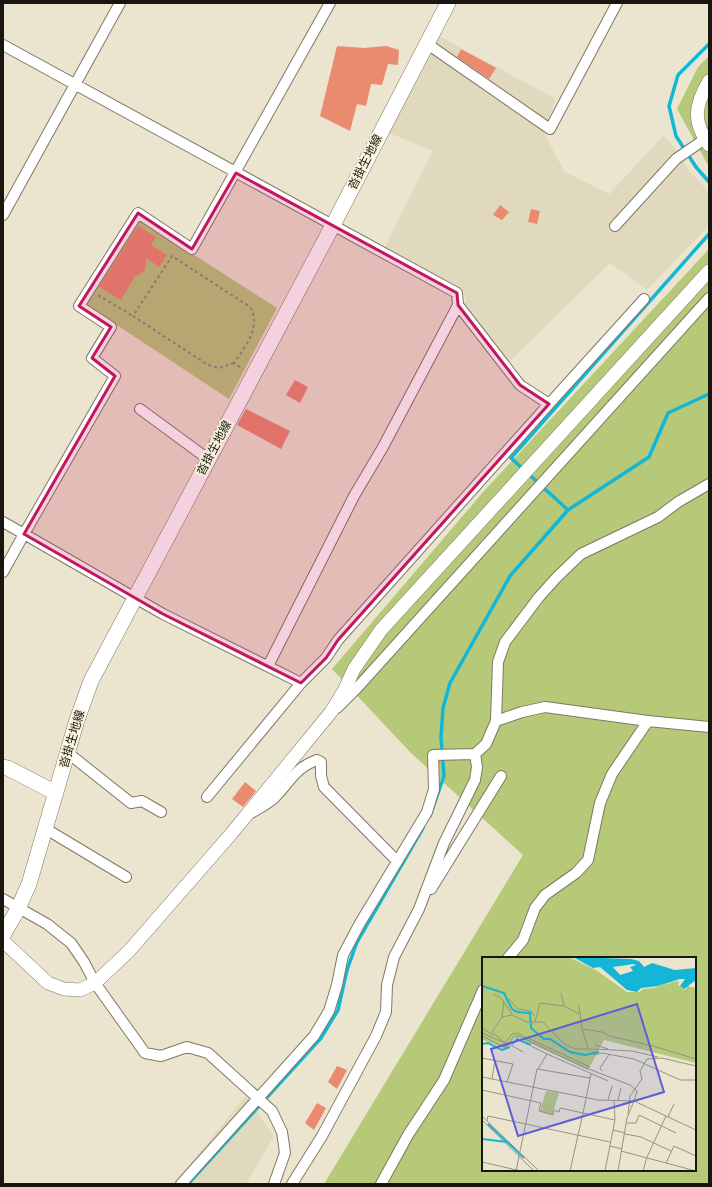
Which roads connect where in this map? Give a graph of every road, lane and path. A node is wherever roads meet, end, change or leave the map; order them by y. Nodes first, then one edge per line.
1 (120, 3) edge
2 (330, 3) edge
3 (448, 3) edge
4 (615, 4) edge
5 (426, 43) junction
6 (3, 45) edge
7 (709, 81) edge
8 (75, 85) junction
9 (707, 142) edge
10 (236, 173) junction
11 (3, 215) edge
12 (332, 225) junction
13 (615, 226) dead end
14 (709, 270) edge
15 (97, 294) dead end
16 (709, 298) edge
17 (644, 299) dead end
18 (458, 305) junction
19 (133, 316) junction
20 (234, 363) junction
21 (253, 375) junction
22 (549, 404) junction
23 (140, 410) dead end
24 (208, 459) junction
25 (709, 484) edge
26 (3, 522) edge
27 (24, 534) junction
28 (3, 572) edge
29 (134, 598) junction
30 (268, 666) junction
31 (300, 683) junction
32 (331, 712) junction
33 (496, 721) junction
34 (648, 721) junction
35 (709, 727) edge
36 (68, 753) junction
37 (475, 754) junction
38 (3, 767) edge
39 (501, 776) dead end
40 (56, 793) junction
41 (207, 797) dead end
42 (161, 812) dead end
43 (245, 818) junction
44 (46, 830) junction
45 (397, 861) junction
46 (126, 877) dead end
47 (3, 899) edge
48 (18, 909) junction
49 (419, 909) junction
50 (3, 935) edge
51 (3, 941) edge
52 (509, 957) edge
53 (95, 983) junction
54 (482, 992) edge
55 (257, 1097) junction
56 (181, 1184) edge
57 (274, 1184) edge
58 (292, 1184) edge
59 (381, 1184) edge

1 - 8 street
2 - 10 street
3 - 5 main road, 沓掛生地線
4 - 5 street
5 - 12 main road, 沓掛生地線
6 - 8 street
7 - 9 street
8 - 10 street
8 - 11 street
9 - 13 street
10 - 12 street
10 - 27 street
12 - 18 street
12 - 21 main road, 沓掛生地線
14 - 32 street
15 - 19 path
16 - 32 street
17 - 22 street
18 - 22 street
18 - 30 street
19 - 20 path
19 - 20 path
20 - 21 path
21 - 24 main road, 沓掛生地線
22 - 31 street
23 - 24 street
24 - 29 main road, 沓掛生地線
25 - 33 street
26 - 27 street
27 - 28 street
27 - 29 street
29 - 30 street
29 - 36 main road, 沓掛生地線
30 - 31 street
31 - 41 street
32 - 43 street
33 - 34 street
33 - 37 street
34 - 35 street
34 - 52 street
36 - 40 main road, 沓掛生地線
36 - 42 street
37 - 45 street
37 - 49 street
38 - 40 main road
39 - 49 street
40 - 44 main road, 沓掛生地線
43 - 45 street
43 - 53 street
44 - 46 street
44 - 48 main road, 沓掛生地線
45 - 55 street
47 - 48 street
48 - 50 main road, 沓掛生地線
48 - 53 street
49 - 58 street
51 - 53 street
53 - 55 street
54 - 59 street
55 - 56 street
55 - 57 street

